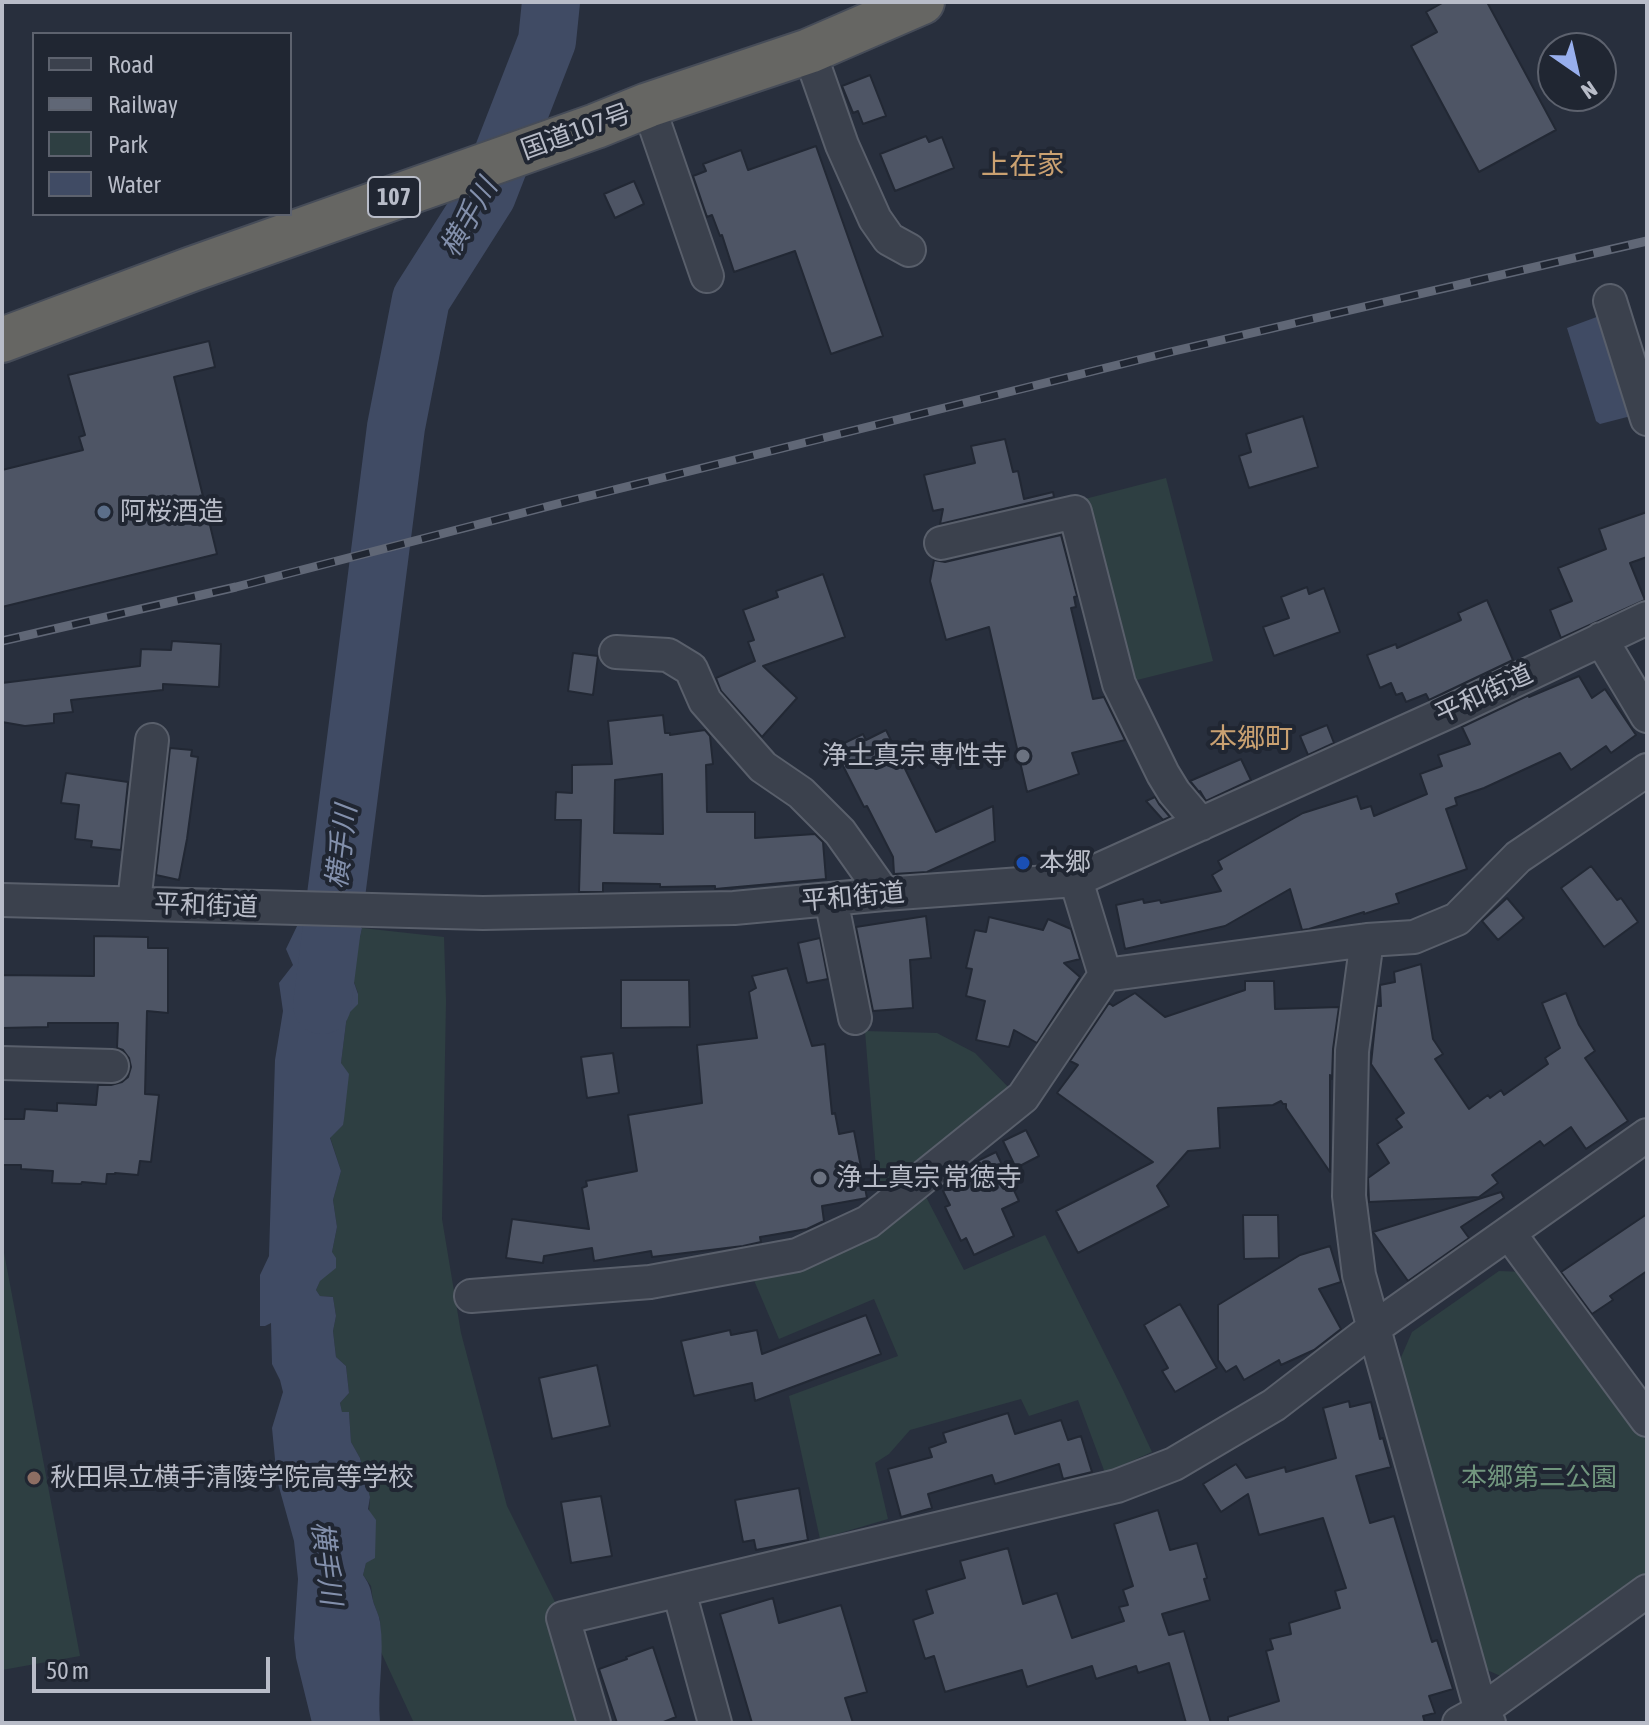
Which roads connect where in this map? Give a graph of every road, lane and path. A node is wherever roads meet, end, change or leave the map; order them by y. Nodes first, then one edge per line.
1 (922, 2) edge
2 (809, 51) junction
3 (648, 105) junction
4 (909, 250) dead end
5 (707, 276) dead end
6 (1610, 301) dead end
7 (2, 340) edge
8 (1647, 419) edge
9 (941, 543) dead end
10 (1647, 618) edge
11 (1601, 639) junction
12 (616, 652) dead end
13 (1647, 716) edge
14 (152, 740) dead end
15 (1647, 770) edge
16 (1201, 824) junction
17 (1076, 880) junction
18 (884, 894) junction
19 (831, 899) junction
20 (2, 900) edge
21 (134, 903) junction
22 (1367, 940) junction
23 (1105, 975) junction
24 (855, 1018) dead end
25 (2, 1063) edge
26 (112, 1066) dead end
27 (1647, 1135) edge
28 (1509, 1233) junction
29 (471, 1296) dead end
30 (1374, 1328) junction
31 (1647, 1420) edge
32 (679, 1591) junction
33 (1647, 1591) edge
34 (1476, 1719) edge
35 (594, 1723) edge
36 (715, 1723) edge

1 - 2 highway, 国道107号 / 107
2 - 3 highway, 国道107号 / 107
2 - 4 street
3 - 5 street
3 - 7 highway, 国道107号 / 107
6 - 8 street
9 - 16 street
10 - 11 street, 平和街道
11 - 13 street
11 - 16 street, 平和街道
12 - 18 street
14 - 21 street
15 - 22 street
16 - 17 street, 平和街道
17 - 18 street, 平和街道
17 - 23 street
18 - 19 street, 平和街道
19 - 21 street, 平和街道
19 - 24 street
20 - 21 street, 平和街道
22 - 23 street
22 - 30 street
23 - 29 street
25 - 26 street
27 - 28 street
28 - 30 street
28 - 31 street
30 - 32 street
30 - 34 street
32 - 35 street
32 - 36 street
33 - 34 street

